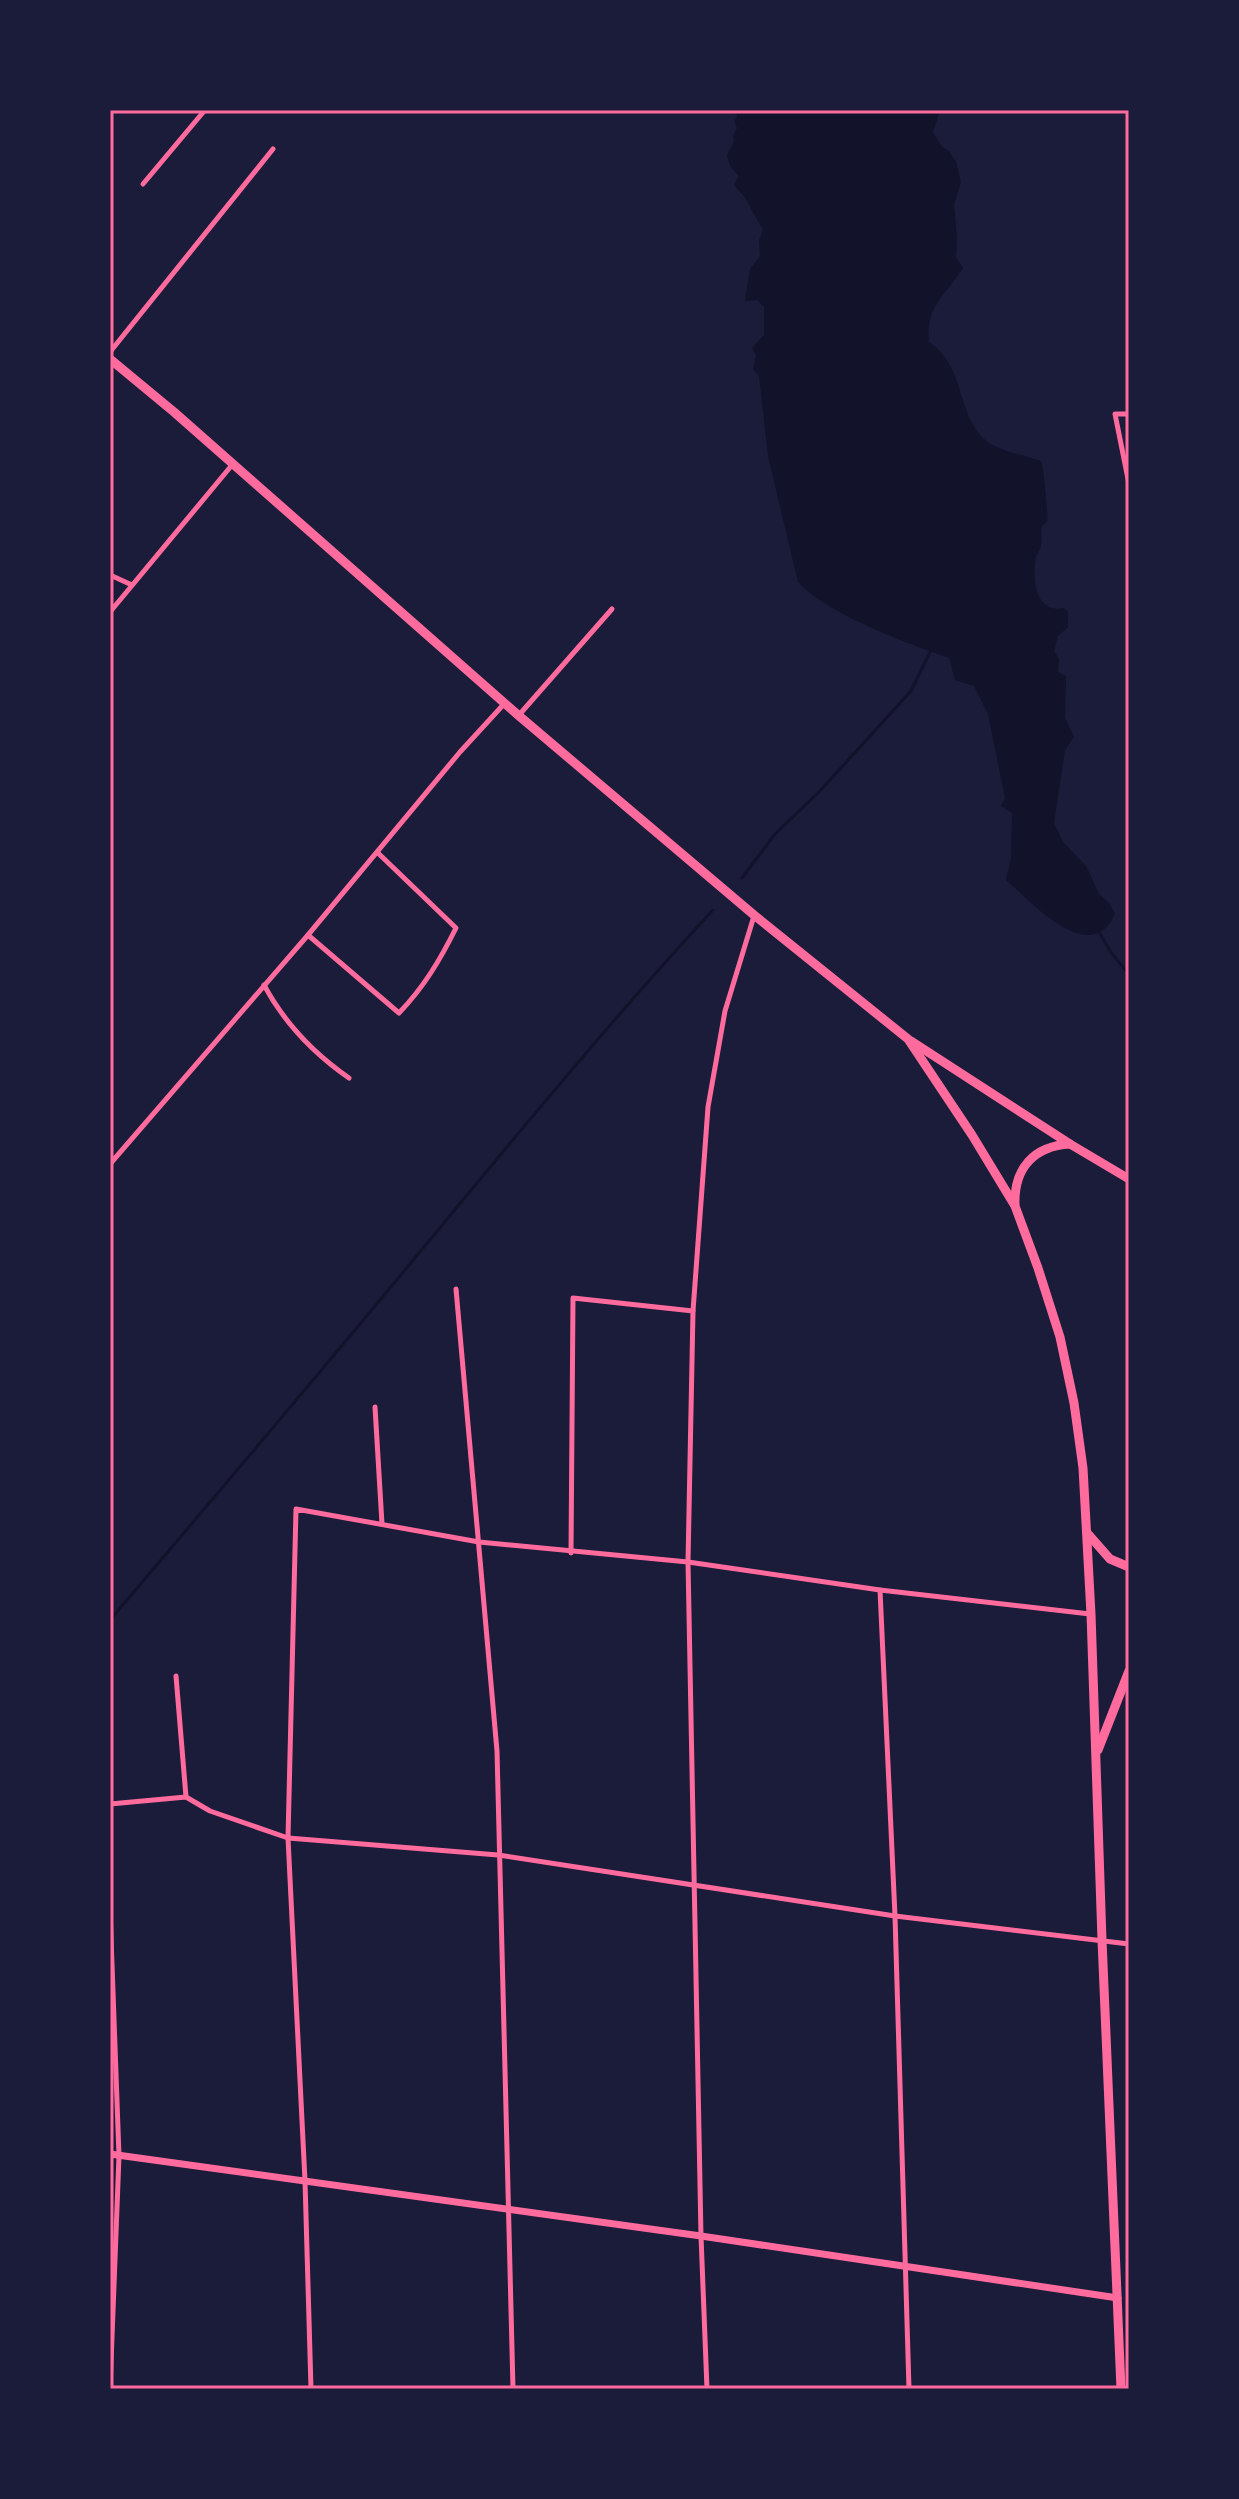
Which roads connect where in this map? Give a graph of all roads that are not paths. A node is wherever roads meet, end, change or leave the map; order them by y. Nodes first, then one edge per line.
1 (205, 110) edge
2 (273, 149) dead end
3 (143, 184) dead end
4 (110, 352) edge
5 (110, 359) edge
6 (1129, 414) edge
7 (233, 464) junction
8 (1129, 484) edge
9 (110, 575) edge
10 (132, 585) junction
11 (612, 609) dead end
12 (110, 612) edge
13 (505, 703) junction
14 (518, 715) junction
15 (378, 853) junction
16 (754, 915) junction
17 (308, 935) junction
18 (264, 985) junction
19 (908, 1039) junction
20 (349, 1078) dead end
21 (1070, 1144) junction
22 (110, 1164) edge
23 (1129, 1179) edge
24 (1015, 1206) junction
25 (456, 1289) dead end
26 (693, 1311) junction
27 (375, 1407) dead end
28 (382, 1524) junction
29 (1088, 1534) junction
30 (479, 1542) junction
31 (571, 1553) junction
32 (688, 1562) junction
33 (1129, 1567) edge
34 (880, 1590) junction
35 (1091, 1614) junction
36 (1129, 1671) edge
37 (176, 1676) dead end
38 (1097, 1754) junction
39 (186, 1797) junction
40 (110, 1804) edge
41 (288, 1838) junction
42 (498, 1855) junction
43 (696, 1887) junction
44 (110, 1909) edge
45 (895, 1916) junction
46 (1102, 1940) junction
47 (1129, 1944) edge
48 (114, 2155) edge
49 (305, 2181) junction
50 (508, 2210) junction
51 (701, 2236) junction
52 (904, 2268) junction
53 (1118, 2298) junction
54 (1129, 2300) edge
55 (110, 2389) edge
56 (311, 2389) edge
57 (513, 2389) edge
58 (707, 2389) edge
59 (909, 2389) edge
60 (1121, 2389) edge

1 - 3 street
2 - 4 street
5 - 7 highway
6 - 8 street
7 - 10 street
7 - 13 highway
9 - 10 street
10 - 12 street
11 - 14 street
13 - 14 highway
13 - 15 street
14 - 16 highway
15 - 17 street
15 - 17 street
16 - 19 highway
16 - 26 street
17 - 18 street
18 - 20 street
18 - 22 street
19 - 21 highway
19 - 24 highway
21 - 23 highway
21 - 24 highway
24 - 29 highway
25 - 30 street
26 - 31 street
26 - 32 street
27 - 28 street
28 - 30 street
28 - 41 street
29 - 33 highway
29 - 35 highway
30 - 31 street
30 - 42 street
31 - 32 street
32 - 34 street
32 - 43 street
34 - 35 street
34 - 45 street
35 - 38 highway
36 - 38 highway
37 - 39 street
38 - 46 highway
39 - 40 street
39 - 41 street
41 - 42 street
41 - 49 street
42 - 43 street
42 - 50 street
43 - 45 street
43 - 51 street
44 - 48 street
45 - 46 street
45 - 52 street
46 - 47 street
46 - 53 highway
48 - 49 street
48 - 55 street
49 - 50 street
49 - 56 street
50 - 51 street
50 - 57 street
51 - 52 street
51 - 58 street
52 - 53 street
52 - 59 street
53 - 54 street
53 - 60 highway

